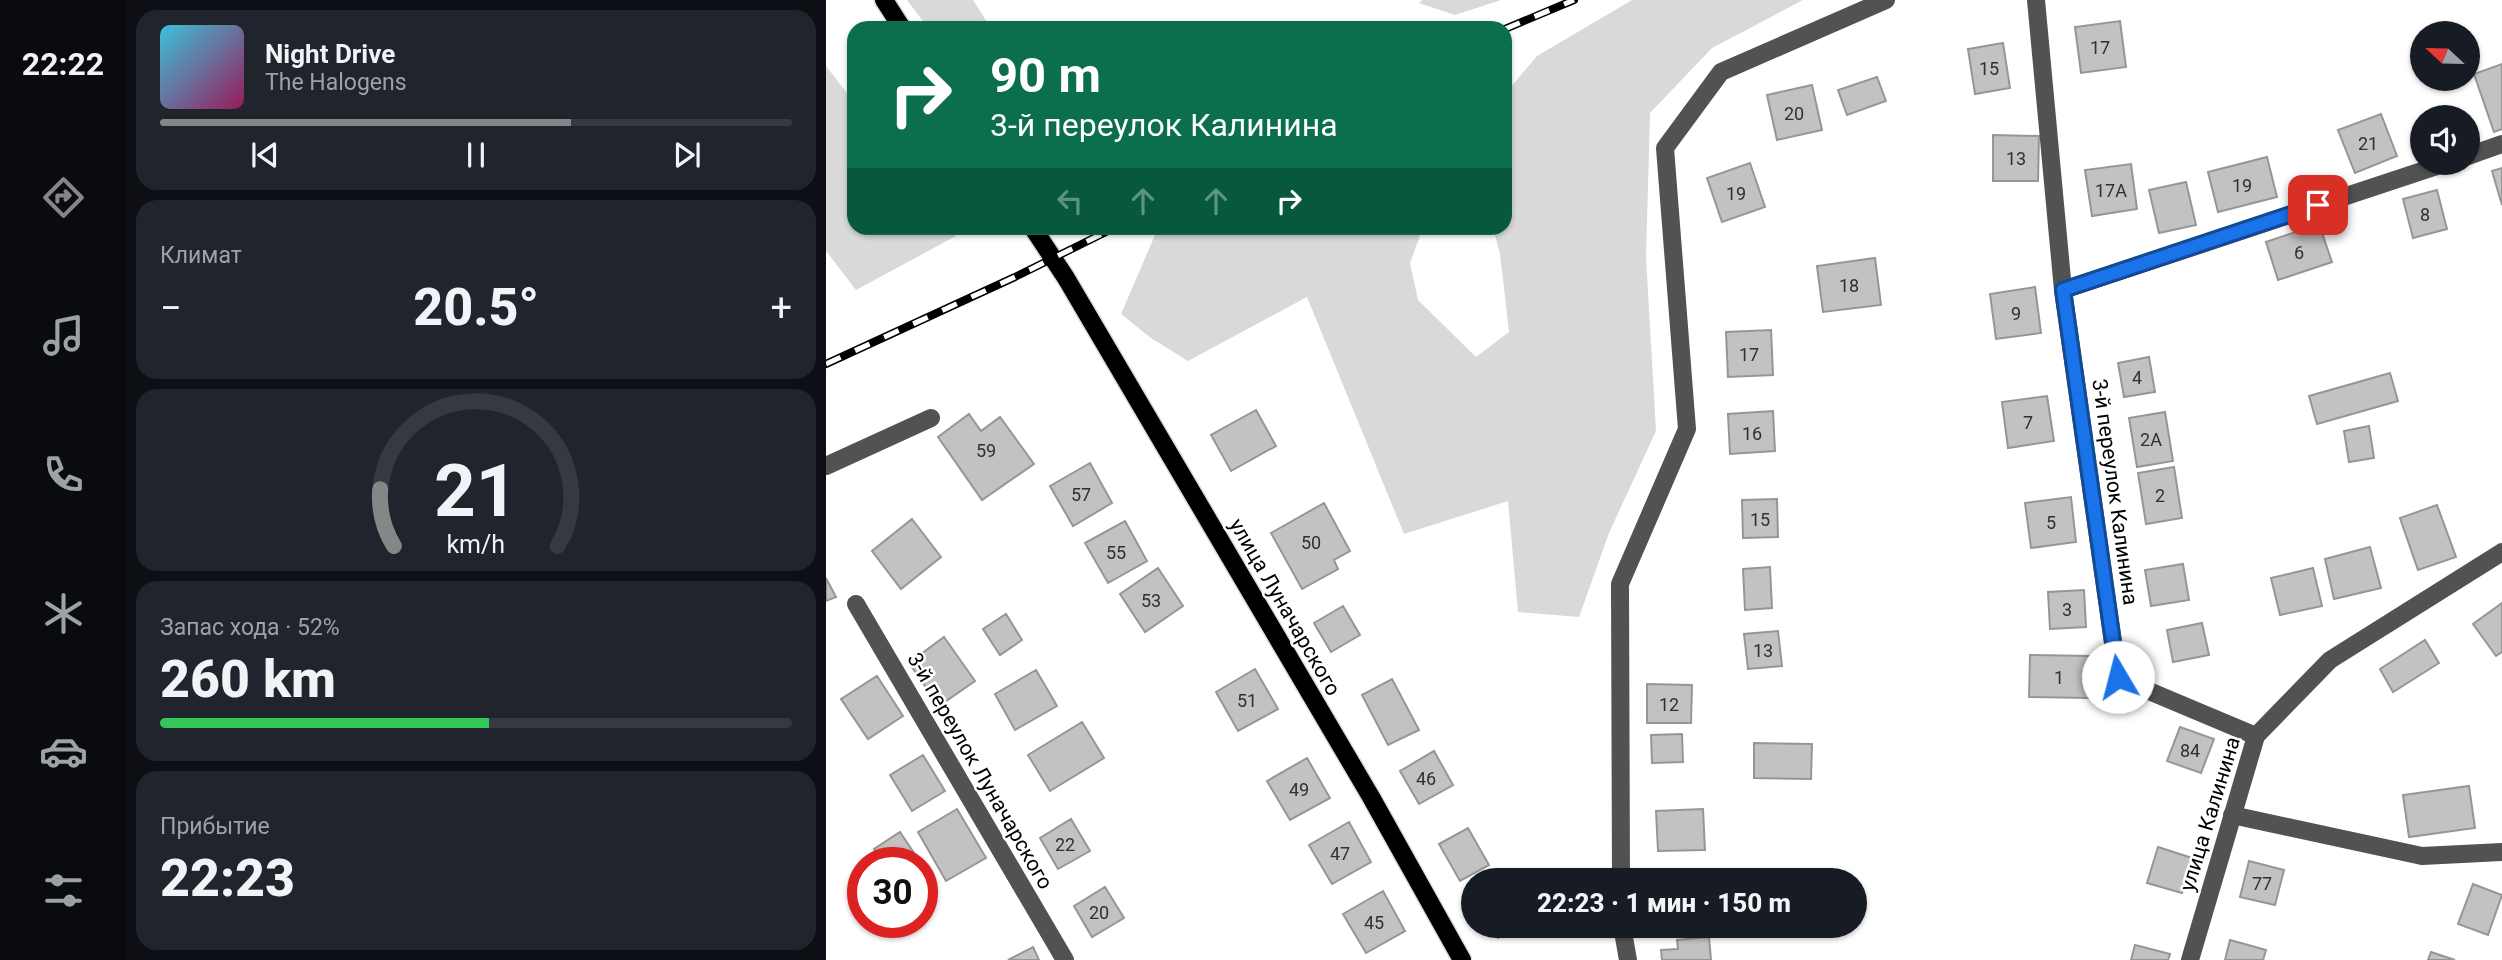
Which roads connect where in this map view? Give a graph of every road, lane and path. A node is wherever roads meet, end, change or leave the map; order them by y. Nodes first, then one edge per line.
1 (884, 0) edge
2 (1886, 0) edge
3 (2036, 0) edge
4 (898, 21) edge
5 (2502, 144) edge
6 (2480, 152) edge
7 (2410, 175) edge
8 (1038, 235) edge
9 (2063, 290) junction
10 (931, 418) dead end
11 (826, 466) edge
12 (2502, 552) edge
13 (856, 604) dead end
14 (2256, 736) junction
15 (2232, 815) junction
16 (2502, 852) edge
17 (1621, 868) edge
18 (1624, 938) edge
19 (1065, 960) edge
20 (1462, 960) edge
21 (1628, 960) edge
22 (2190, 960) edge

1 - 4 main road
2 - 17 street
3 - 9 street, 3-й переулок Калинина
5 - 6 street
7 - 9 street
8 - 20 main road, улица Луначарского
9 - 14 street, 3-й переулок Калинина
10 - 11 street
12 - 14 street, улица Калинина
13 - 19 street, 3-й переулок Луначарского
14 - 15 street, улица Калинина
15 - 16 street
15 - 22 street, улица Калинина
18 - 21 street

